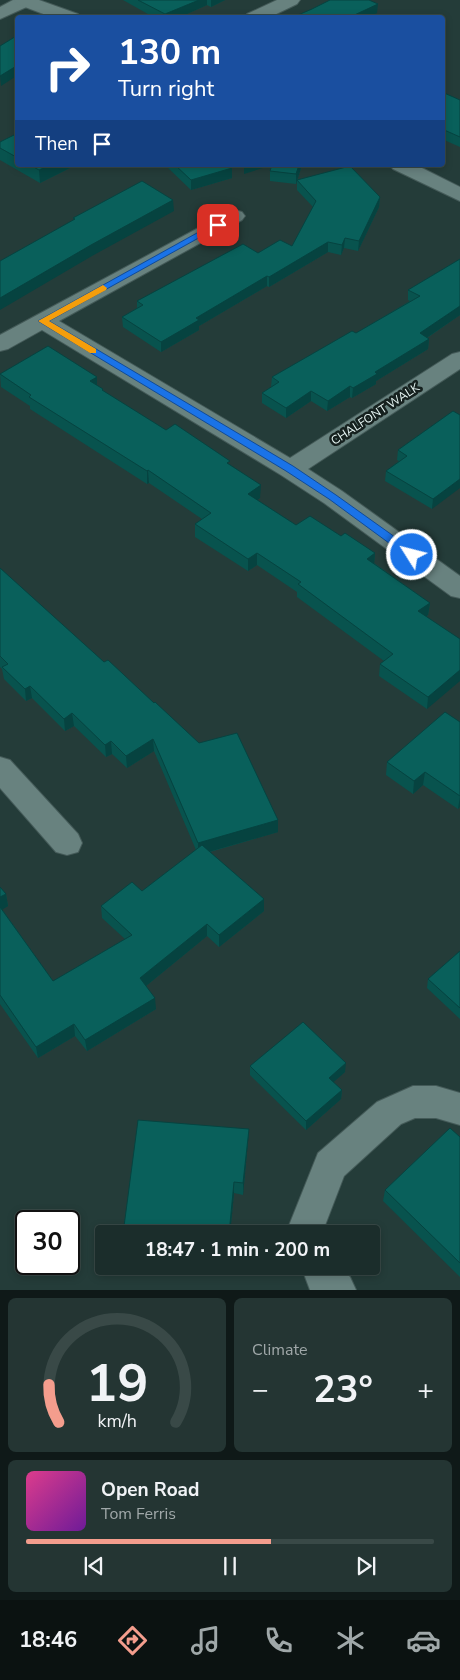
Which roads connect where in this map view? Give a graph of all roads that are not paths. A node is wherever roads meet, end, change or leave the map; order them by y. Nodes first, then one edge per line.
1 (24, 0) edge
2 (291, 0) edge
3 (0, 14) edge
4 (64, 15) edge
5 (259, 15) edge
6 (404, 167) edge
7 (460, 195) edge
8 (235, 216) dead end
9 (42, 321) junction
10 (0, 344) edge
11 (460, 359) edge
12 (290, 469) junction
13 (460, 589) edge
14 (0, 768) edge
15 (68, 843) dead end
16 (460, 1109) edge
17 (307, 1225) edge
18 (321, 1275) edge
19 (338, 1290) edge

1 - 3 street
1 - 4 street
2 - 5 street
6 - 7 street
8 - 9 street
9 - 10 street
9 - 12 street
11 - 12 street, CHALFONT WALK
12 - 13 street
14 - 15 street
16 - 17 street
18 - 19 street

